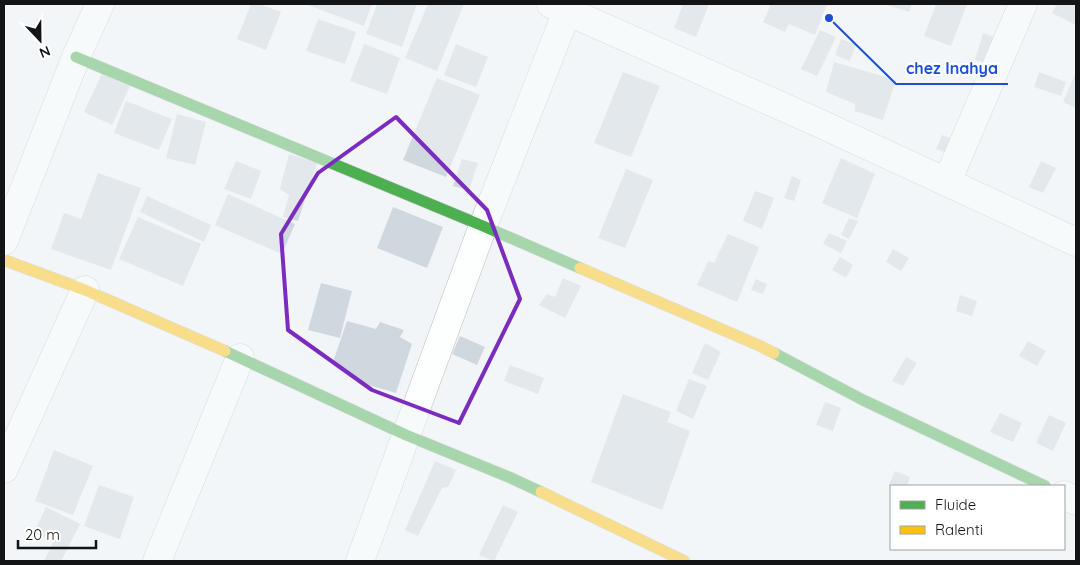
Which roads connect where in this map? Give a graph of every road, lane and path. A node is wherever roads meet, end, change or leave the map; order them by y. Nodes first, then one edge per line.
1 (100, 4) edge
2 (1023, 4) edge
3 (562, 6) edge
4 (76, 57) junction
5 (947, 182) junction
6 (13, 191) edge
7 (483, 226) junction
8 (4, 241) edge
9 (1076, 242) edge
10 (4, 260) edge
11 (86, 290) junction
12 (240, 358) junction
13 (406, 435) junction
14 (4, 469) edge
15 (1044, 485) edge
16 (157, 561) edge
17 (360, 561) edge
18 (684, 561) edge

1 - 4 street
2 - 5 street
3 - 5 street
3 - 7 street
4 - 6 street
4 - 7 street
5 - 9 street
6 - 8 street
7 - 13 street
7 - 15 street
10 - 11 street
11 - 12 street
11 - 14 street
12 - 13 street
12 - 16 street
13 - 17 street
13 - 18 street

